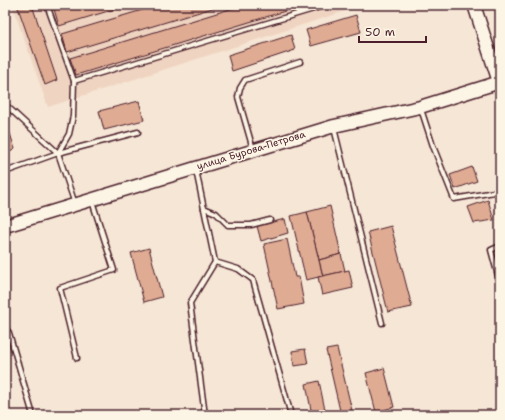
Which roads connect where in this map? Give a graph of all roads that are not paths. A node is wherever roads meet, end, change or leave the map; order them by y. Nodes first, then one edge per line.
1 (47, 5) edge
2 (327, 5) edge
3 (474, 5) edge
4 (300, 62) dead end
5 (74, 81) junction
6 (499, 82) edge
7 (5, 107) edge
8 (420, 107) junction
9 (334, 126) junction
10 (138, 132) dead end
11 (254, 149) junction
12 (58, 153) junction
13 (196, 167) junction
14 (5, 172) edge
15 (500, 191) edge
16 (92, 199) junction
17 (76, 204) junction
18 (204, 208) junction
19 (270, 220) dead end
20 (5, 226) edge
21 (500, 246) edge
22 (215, 262) junction
23 (500, 283) edge
24 (382, 323) dead end
25 (5, 327) edge
26 (77, 358) dead end
27 (33, 415) edge
28 (205, 415) edge
29 (291, 415) edge

1 - 5 lane
2 - 5 lane
3 - 6 main road
4 - 11 lane
5 - 12 lane
6 - 8 main road, улица Бурова-Петрова
7 - 12 lane
8 - 9 main road, улица Бурова-Петрова
8 - 15 lane
9 - 11 main road, улица Бурова-Петрова
9 - 24 lane
10 - 12 lane
11 - 13 main road, улица Бурова-Петрова
12 - 14 lane
12 - 17 lane
13 - 16 main road, улица Бурова-Петрова
13 - 18 lane
16 - 17 main road, улица Бурова-Петрова
16 - 26 lane
17 - 20 main road, улица Бурова-Петрова
18 - 19 lane
18 - 22 lane
21 - 23 lane
22 - 28 lane
22 - 29 lane
25 - 27 lane

